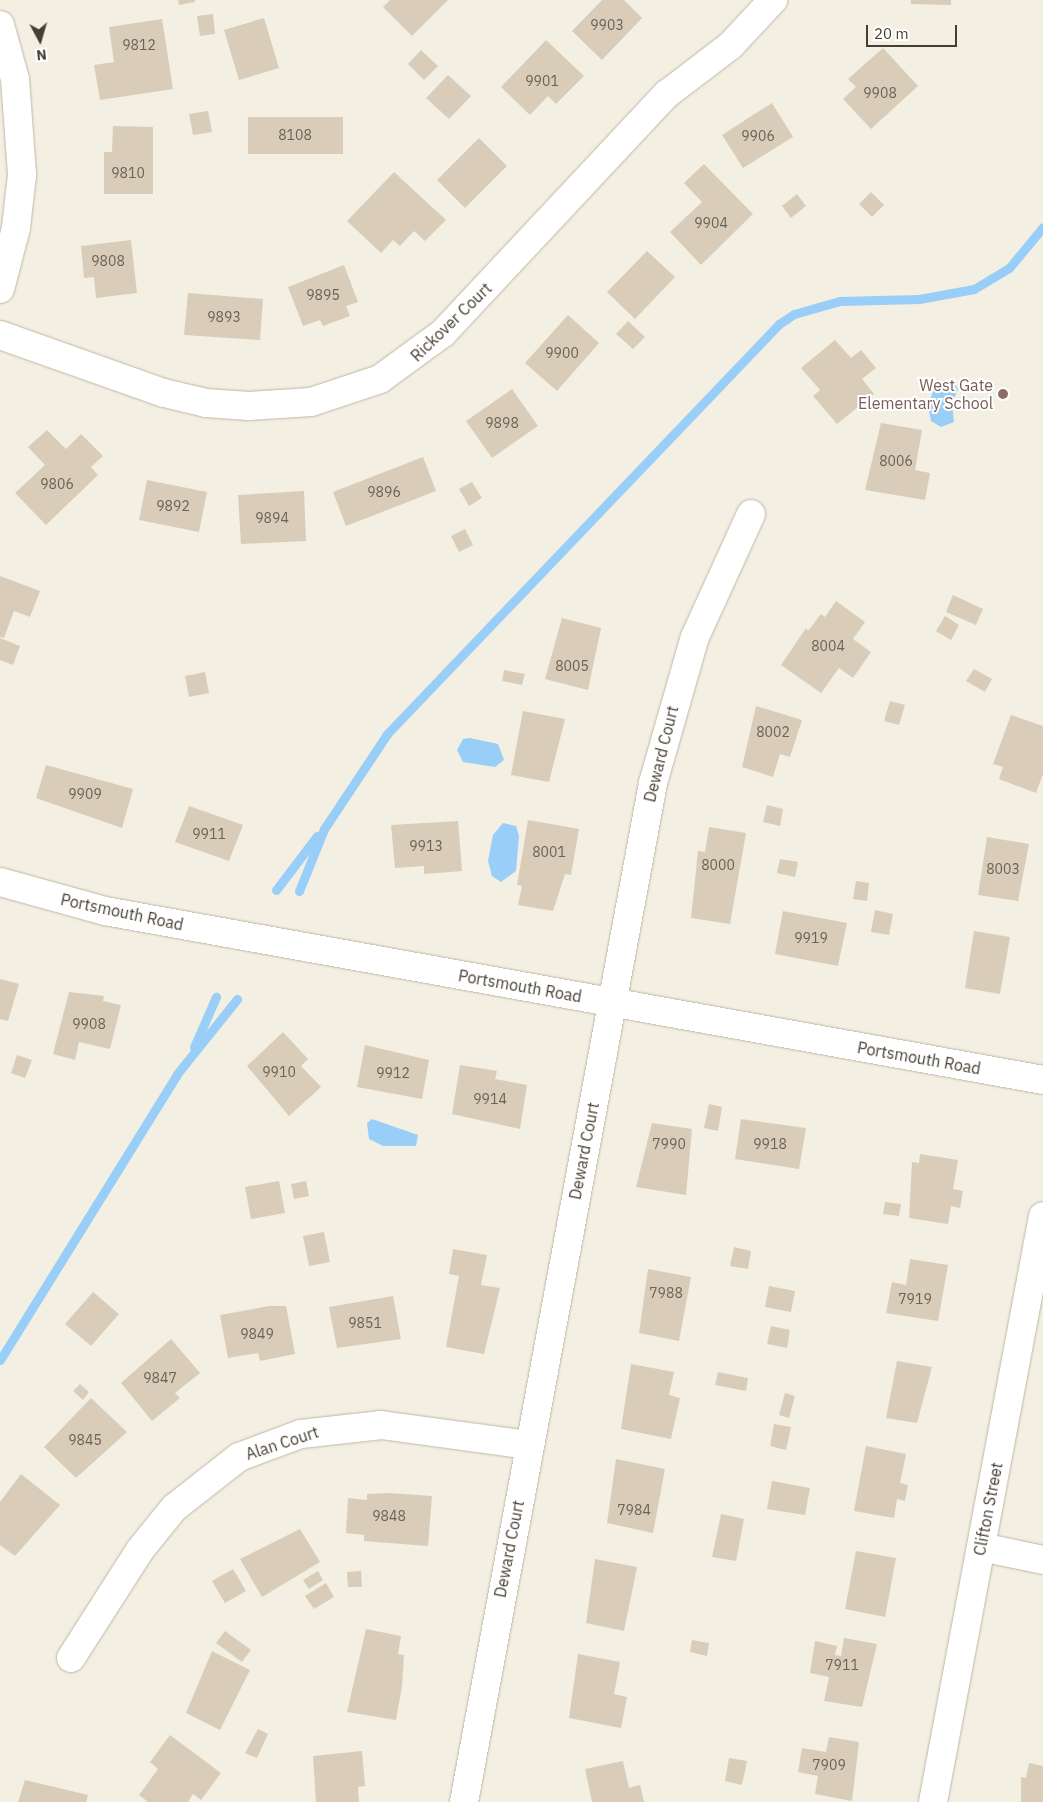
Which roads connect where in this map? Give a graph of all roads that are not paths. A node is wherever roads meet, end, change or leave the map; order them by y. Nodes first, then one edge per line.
1 (773, 0) edge
2 (0, 25) edge
3 (0, 289) edge
4 (0, 335) edge
5 (751, 514) dead end
6 (0, 882) edge
7 (612, 1002) junction
8 (1043, 1080) edge
9 (1043, 1216) edge
10 (528, 1445) junction
11 (981, 1547) junction
12 (1043, 1560) edge
13 (71, 1658) dead end
14 (464, 1802) edge
15 (933, 1802) edge

1 - 4 street, Rickover Court
2 - 3 street
5 - 7 street, Deward Court
6 - 7 street, Portsmouth Road
7 - 8 street, Portsmouth Road
7 - 10 street, Deward Court
9 - 11 street, Clifton Street
10 - 13 street, Alan Court
10 - 14 street, Deward Court
11 - 12 street
11 - 15 street, Clifton Street

